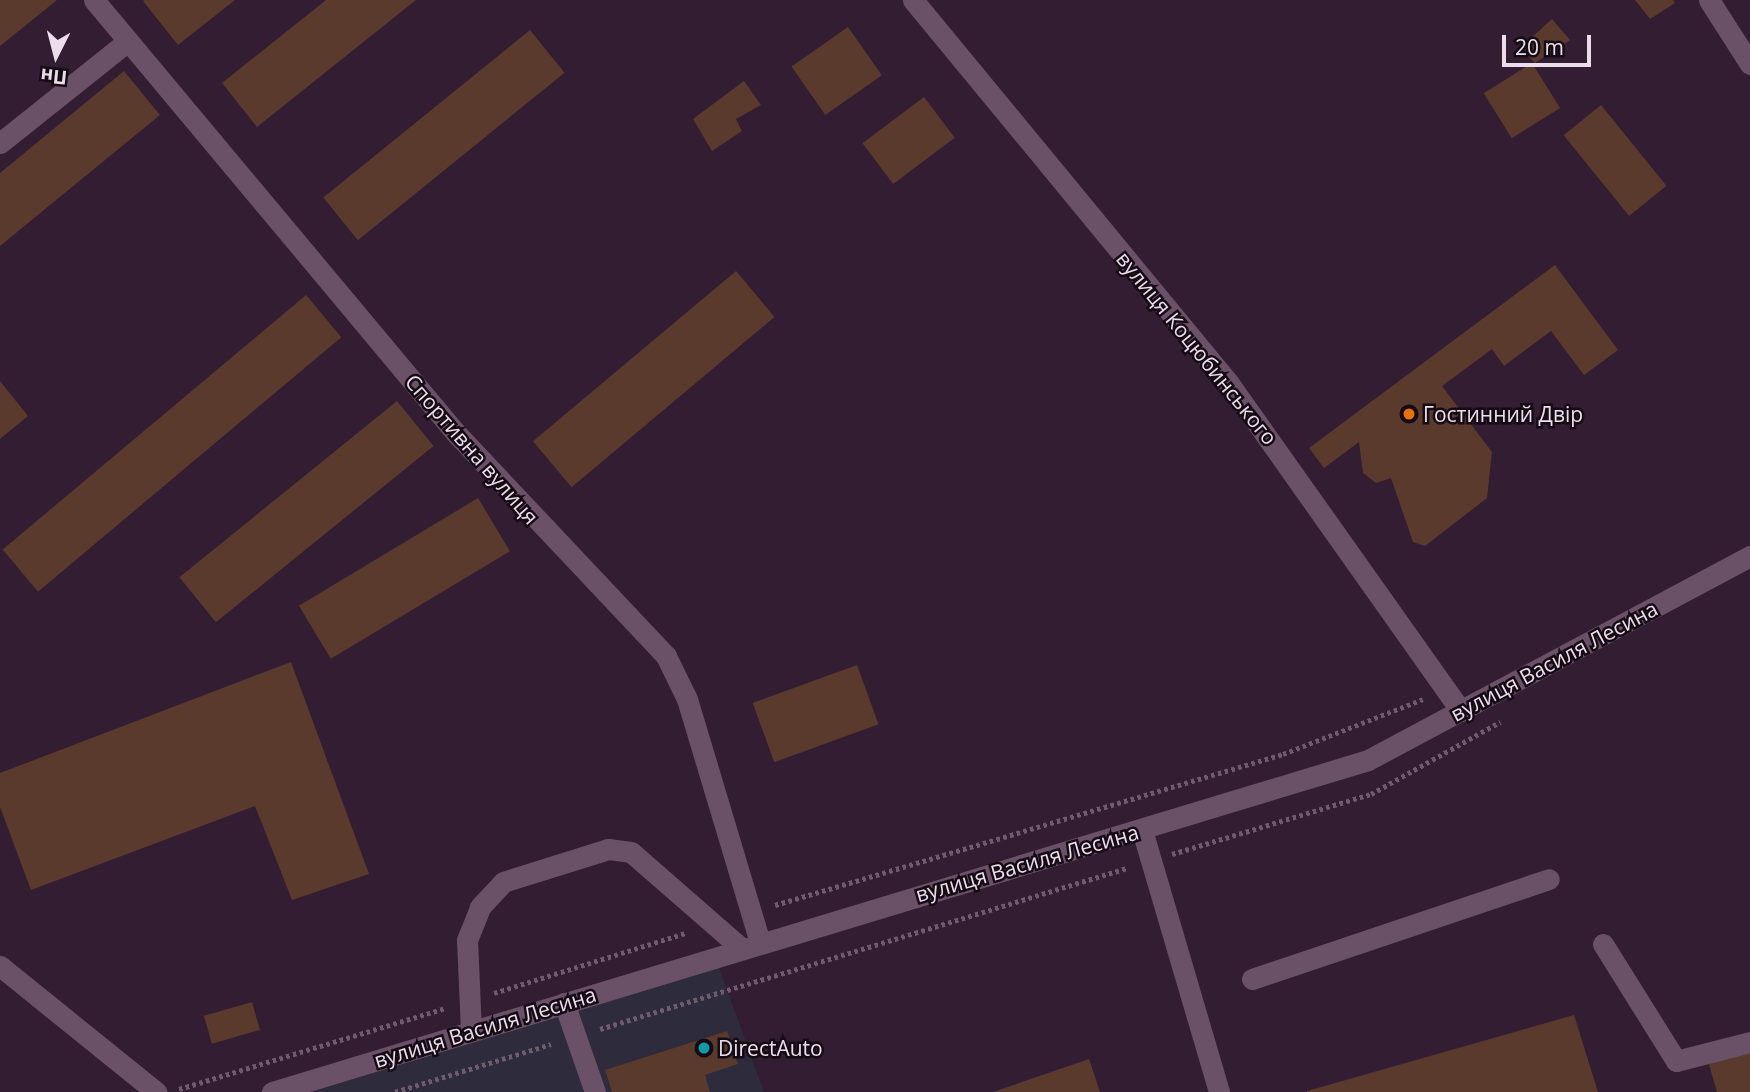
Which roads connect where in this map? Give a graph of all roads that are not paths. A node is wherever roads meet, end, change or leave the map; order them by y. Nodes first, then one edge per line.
1 (94, 0) edge
2 (913, 0) edge
3 (1709, 0) edge
4 (128, 41) junction
5 (1748, 56) edge
6 (0, 143) edge
7 (1750, 555) edge
8 (1461, 711) junction
9 (1142, 830) junction
10 (1549, 879) dead end
11 (1603, 944) dead end
12 (751, 946) junction
13 (0, 966) edge
14 (1252, 979) dead end
15 (564, 1003) junction
16 (471, 1031) junction
17 (1750, 1042) edge
18 (156, 1092) edge
19 (272, 1092) edge
20 (595, 1092) edge
21 (1219, 1092) edge

1 - 4 street, Спортивна вулиця
2 - 8 street, вулиця Коцюбинського
3 - 5 street
4 - 6 street
4 - 12 street, Спортивна вулиця
7 - 8 street, вулиця Василя Лесина
8 - 9 street, вулиця Василя Лесина
9 - 12 street, вулиця Василя Лесина
9 - 21 street
10 - 14 street
11 - 17 street
12 - 15 street, вулиця Василя Лесина
12 - 16 street
13 - 18 street
15 - 16 street, вулиця Василя Лесина
15 - 20 street
16 - 19 street, вулиця Василя Лесина

